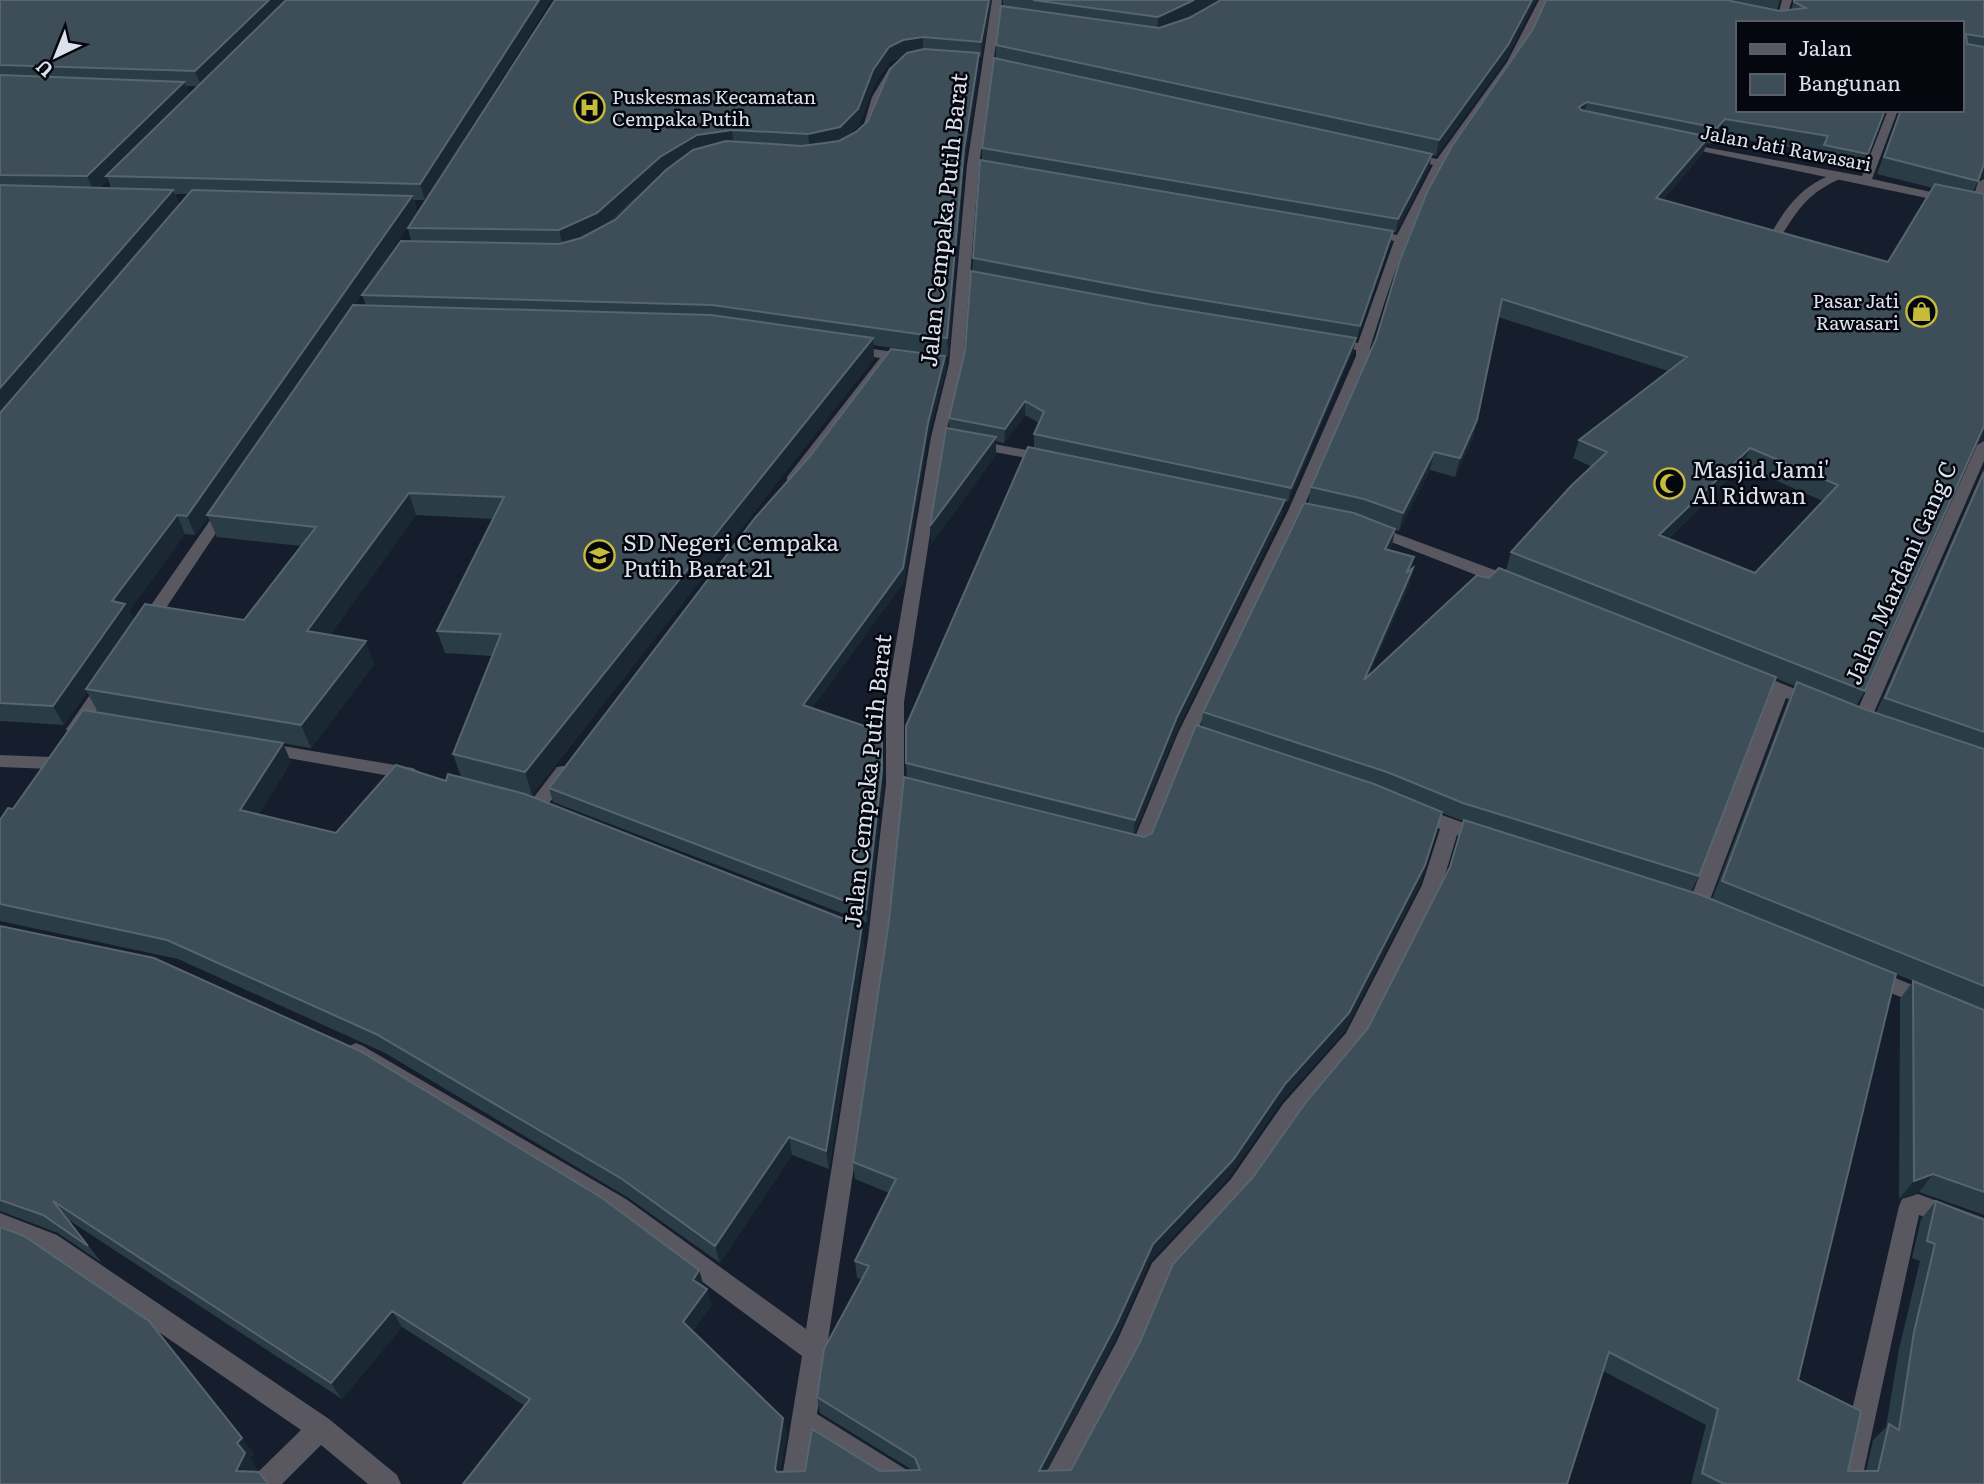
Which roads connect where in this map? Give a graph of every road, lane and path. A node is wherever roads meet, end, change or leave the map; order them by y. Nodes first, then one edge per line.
1 (1545, 0) edge
2 (1787, 0) edge
3 (1000, 11) edge
4 (1767, 18) edge
5 (1780, 21) joint
6 (898, 66) edge
7 (1892, 112) edge
8 (1667, 142) edge
9 (854, 145) edge
10 (1398, 154) edge
11 (1440, 163) junction
12 (1840, 175) junction
13 (1866, 180) junction
14 (1984, 182) edge
15 (1981, 206) edge
16 (1359, 231) edge
17 (1776, 235) edge
18 (1400, 239) junction
19 (1315, 338) edge
20 (834, 347) edge
21 (1363, 348) junction
22 (887, 355) junction
23 (942, 362) junction
24 (938, 437) junction
25 (1984, 445) edge
26 (1070, 462) edge
27 (781, 495) edge
28 (230, 501) edge
29 (1355, 523) edge
30 (1534, 590) edge
31 (137, 638) edge
32 (1732, 670) edge
33 (114, 672) edge
34 (1781, 689) junction
35 (1827, 708) edge
36 (1886, 730) edge
37 (247, 746) edge
38 (0, 761) edge
39 (571, 762) edge
40 (425, 776) edge
41 (517, 801) edge
42 (1401, 806) edge
43 (1450, 827) junction
44 (1115, 839) edge
45 (1500, 842) edge
46 (1698, 905) edge
47 (1847, 967) edge
48 (1947, 1008) edge
49 (340, 1045) edge
50 (0, 1224) edge
51 (1984, 1229) edge
52 (814, 1350) junction
53 (803, 1419) junction
54 (320, 1428) junction
55 (264, 1484) edge
56 (388, 1484) edge
57 (794, 1484) edge
58 (906, 1484) edge
59 (1053, 1484) edge
60 (1848, 1484) edge

1 - 11 street
2 - 5 street
3 - 23 street, Jalan Cempaka Putih Barat
4 - 5 street
6 - 9 street
7 - 13 street
8 - 12 street, Jalan Jati Rawasari
10 - 11 street
11 - 18 street
12 - 13 street, Jalan Jati Rawasari
12 - 17 street
13 - 15 street, Jalan Jati Rawasari
14 - 15 street
16 - 18 street
18 - 21 street
19 - 21 street
20 - 22 street
21 - 44 street
22 - 23 street
22 - 27 street
23 - 24 street, Jalan Cempaka Putih Barat
24 - 26 street
24 - 52 street, Jalan Cempaka Putih Barat
25 - 36 street, Jalan Mardani Gang C
28 - 31 street
29 - 30 street
32 - 34 street, Jalan Mardani Gang C
33 - 38 street
34 - 35 street, Jalan Mardani Gang C
34 - 46 street
37 - 40 street
39 - 41 street
42 - 43 street
43 - 45 street
43 - 59 street
47 - 48 street
49 - 52 street
50 - 54 street
51 - 60 street
52 - 53 street, Jalan Cempaka Putih Barat
53 - 57 street, Jalan Cempaka Putih Barat
53 - 58 street
54 - 55 street
54 - 56 street

